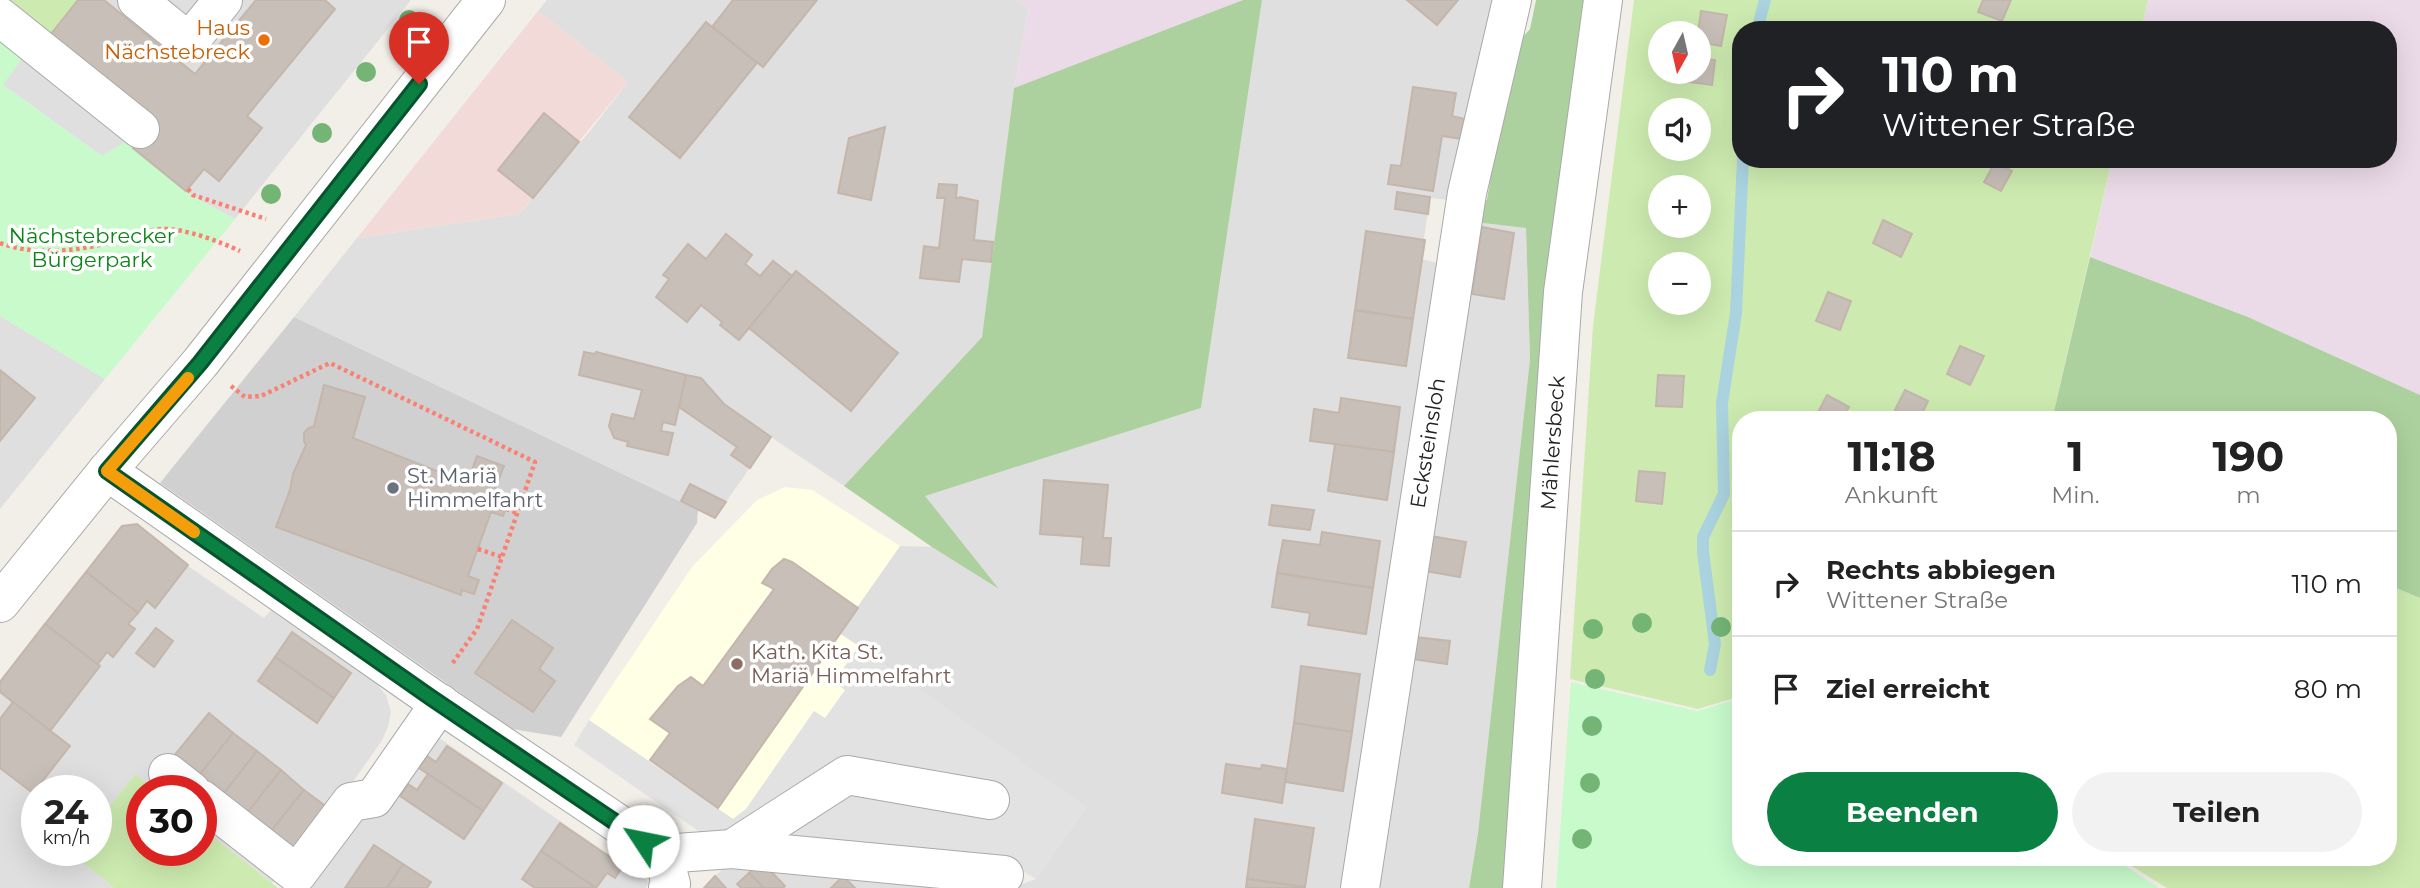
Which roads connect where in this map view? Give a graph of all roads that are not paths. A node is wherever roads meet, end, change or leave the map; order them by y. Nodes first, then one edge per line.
1 (137, 0) edge
2 (223, 0) edge
3 (486, 0) edge
4 (1512, 0) edge
5 (1602, 0) edge
6 (0, 17) edge
7 (140, 129) dead end
8 (107, 471) junction
9 (0, 603) edge
10 (435, 700) junction
11 (990, 800) dead end
12 (217, 812) edge
13 (733, 849) junction
14 (665, 871) edge
15 (1004, 875) dead end
16 (302, 881) edge
17 (1360, 888) edge
18 (1522, 888) edge

1 - 2 street
3 - 8 street
4 - 17 street, Ecksteinsloh
5 - 18 street, Mählersbeck
6 - 7 street
8 - 9 street
8 - 10 street
10 - 14 street
10 - 16 street
11 - 13 street
12 - 16 street
13 - 14 street
13 - 15 street

